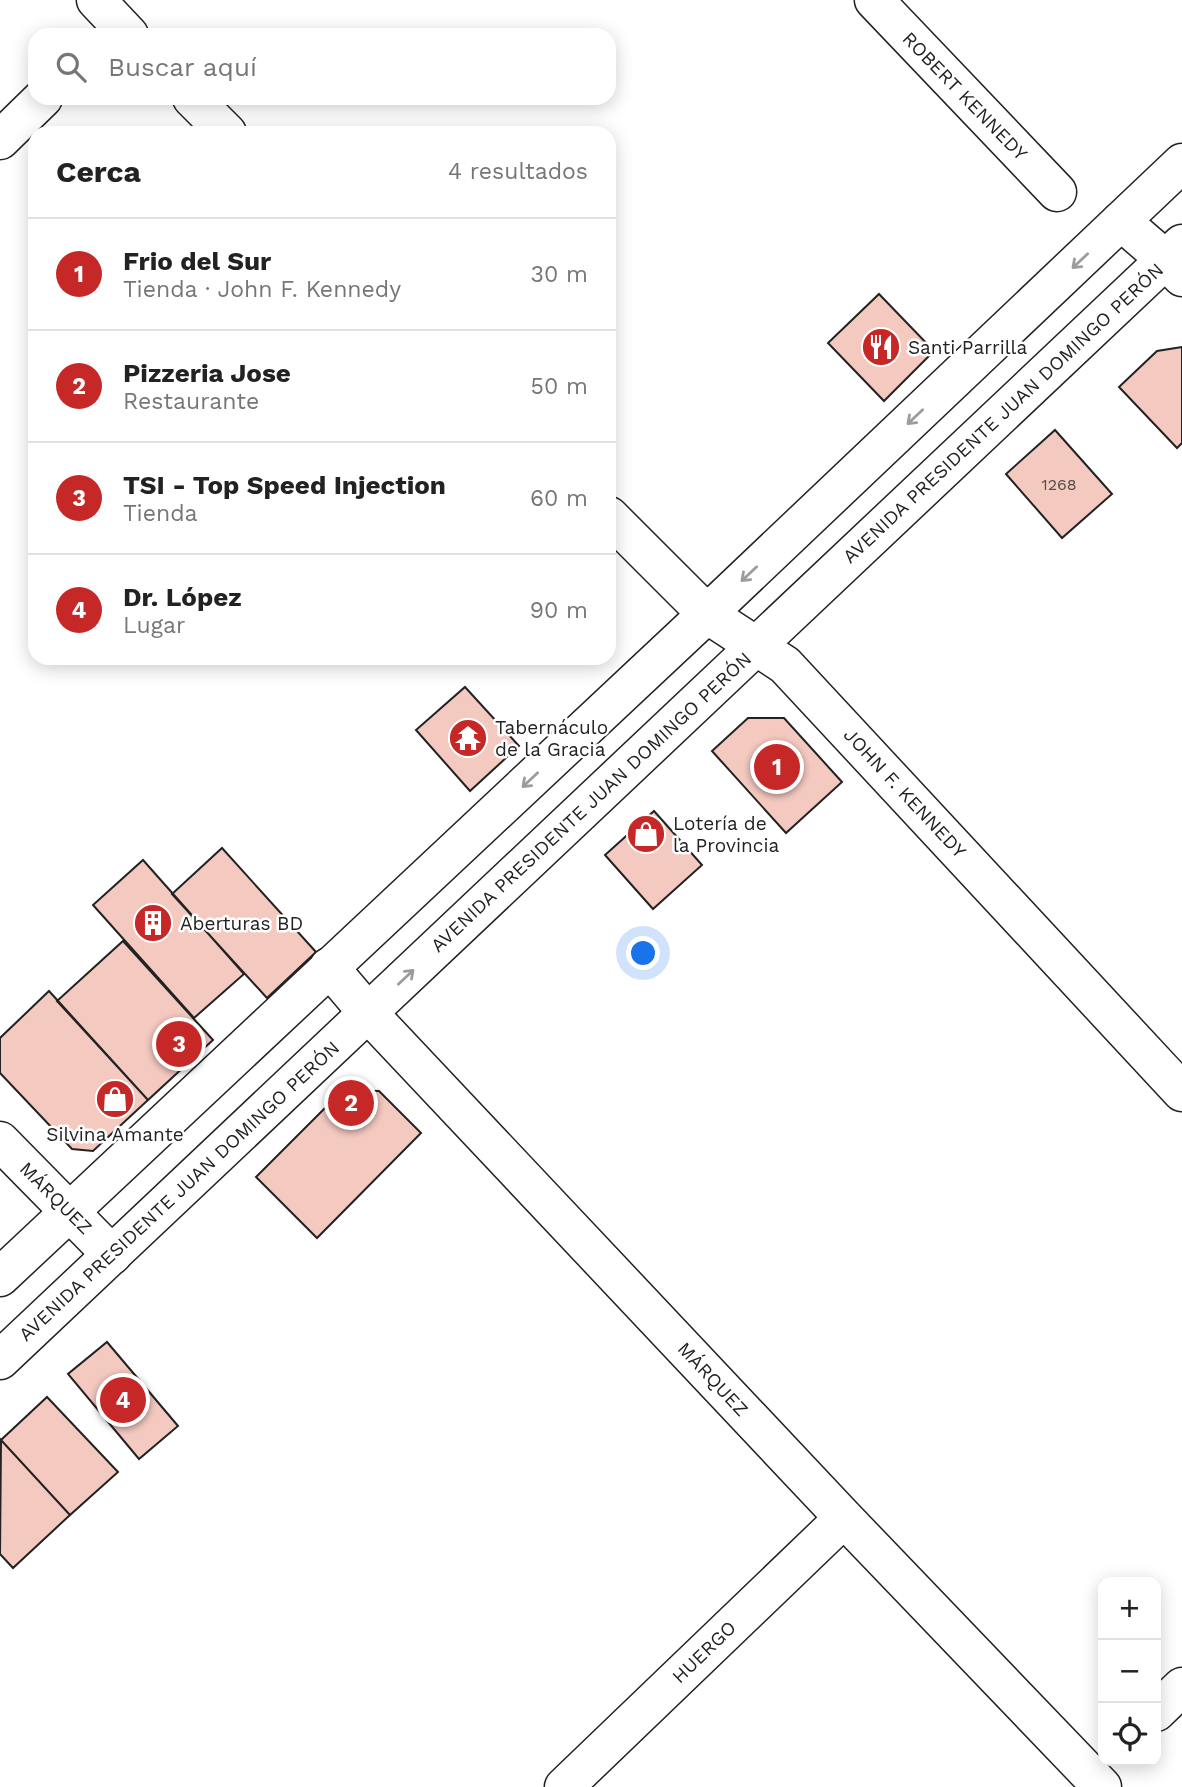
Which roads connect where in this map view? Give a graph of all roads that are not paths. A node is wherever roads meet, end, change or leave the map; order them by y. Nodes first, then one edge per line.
1 (874, 0) edge
2 (36, 105) edge
3 (199, 105) edge
4 (220, 126) edge
5 (0, 140) edge
6 (1182, 163) edge
7 (1057, 191) dead end
8 (1121, 221) junction
9 (1177, 260) edge
10 (616, 523) edge
11 (707, 614) junction
12 (756, 647) junction
13 (329, 967) junction
14 (368, 1013) junction
15 (1182, 1092) edge
16 (0, 1141) edge
17 (70, 1211) junction
18 (112, 1255) junction
19 (0, 1277) edge
20 (0, 1360) edge
21 (844, 1518) junction
22 (1182, 1686) edge
23 (1161, 1707) edge
24 (1099, 1774) edge
25 (564, 1787) edge

1 - 7 main road, ROBERT KENNEDY
2 - 5 main road
3 - 4 main road
6 - 8 main road
8 - 9 main road
8 -> 11 main road
9 - 12 main road, AVENIDA PRESIDENTE JUAN DOMINGO PERÓN
10 - 11 main road, JOHN F. KENNEDY
11 - 12 main road, JOHN F. KENNEDY
11 -> 13 main road
14 -> 12 main road, AVENIDA PRESIDENTE JUAN DOMINGO PERÓN
12 - 15 main road, JOHN F. KENNEDY
13 - 14 main road, MÁRQUEZ
13 - 17 main road
14 - 18 main road, AVENIDA PRESIDENTE JUAN DOMINGO PERÓN
14 - 21 main road, MÁRQUEZ
16 - 17 main road, MÁRQUEZ
17 - 18 main road, MÁRQUEZ
17 - 19 main road
18 - 20 main road, AVENIDA PRESIDENTE JUAN DOMINGO PERÓN
21 - 24 main road, MÁRQUEZ
21 - 25 main road, HUERGO
22 - 23 main road

